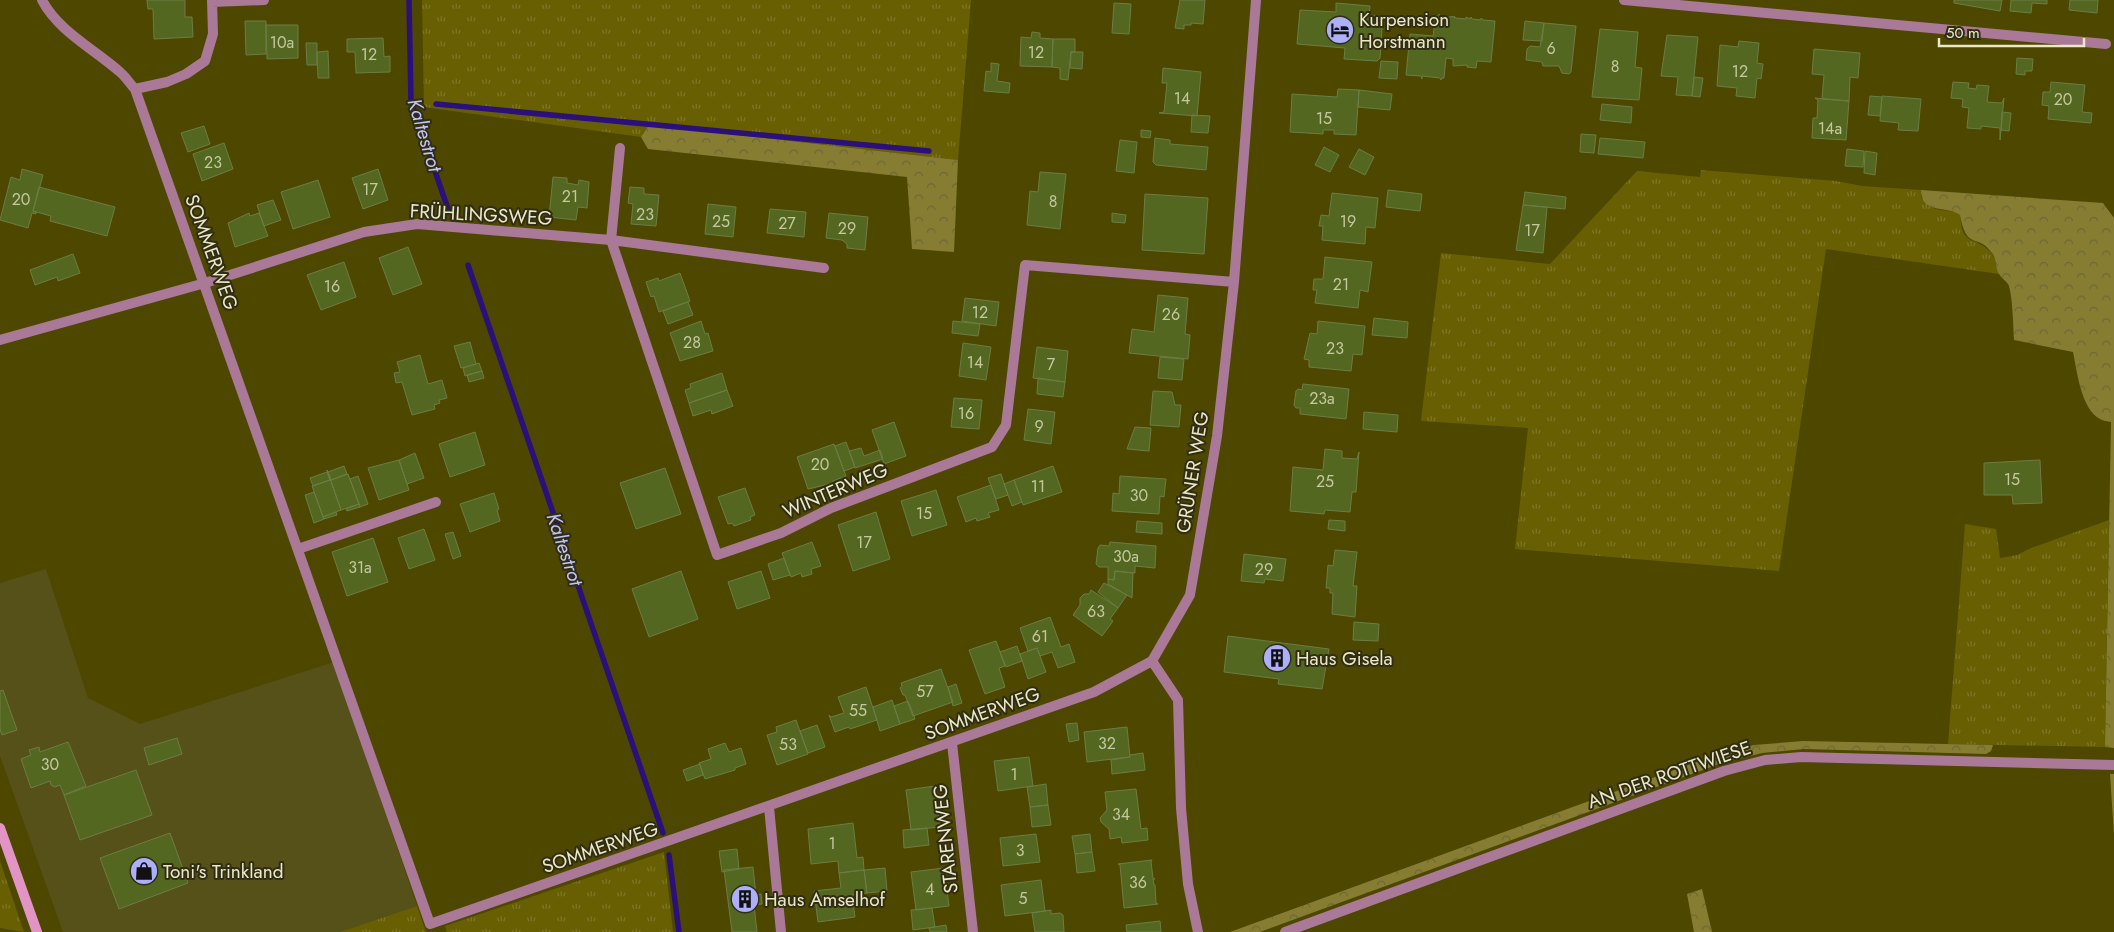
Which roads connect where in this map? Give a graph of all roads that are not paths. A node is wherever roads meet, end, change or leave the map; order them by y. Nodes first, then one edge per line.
1 (42, 0) edge
2 (264, 0) edge
3 (1256, 0) edge
4 (1624, 0) edge
5 (212, 1) edge
6 (2106, 44) dead end
7 (135, 90) junction
8 (620, 148) dead end
9 (611, 240) junction
10 (824, 268) dead end
11 (1234, 282) junction
12 (205, 283) junction
13 (0, 340) edge
14 (436, 502) dead end
15 (298, 549) junction
16 (1152, 661) junction
17 (952, 743) junction
18 (2114, 765) edge
19 (769, 807) junction
20 (0, 828) edge
21 (37, 932) edge
22 (781, 932) edge
23 (973, 932) edge
24 (1198, 932) edge
25 (1285, 932) edge

1 - 7 street, SOMMERWEG
2 - 5 street
3 - 11 street, GRÜNER WEG
4 - 6 street
5 - 7 street
7 - 12 street, SOMMERWEG
8 - 9 street, WINTERWEG
9 - 10 street, FRÜHLINGSWEG
9 - 11 street, WINTERWEG
9 - 12 street, FRÜHLINGSWEG
11 - 16 street, GRÜNER WEG
12 - 13 street, FRÜHLINGSWEG
12 - 15 street, SOMMERWEG
14 - 15 street
15 - 19 street, SOMMERWEG
16 - 17 street, SOMMERWEG
16 - 24 street
17 - 19 street, SOMMERWEG
17 - 23 street, STARENWEG
18 - 25 street, AN DER ROTTWIESE
19 - 22 street
20 - 21 main road

